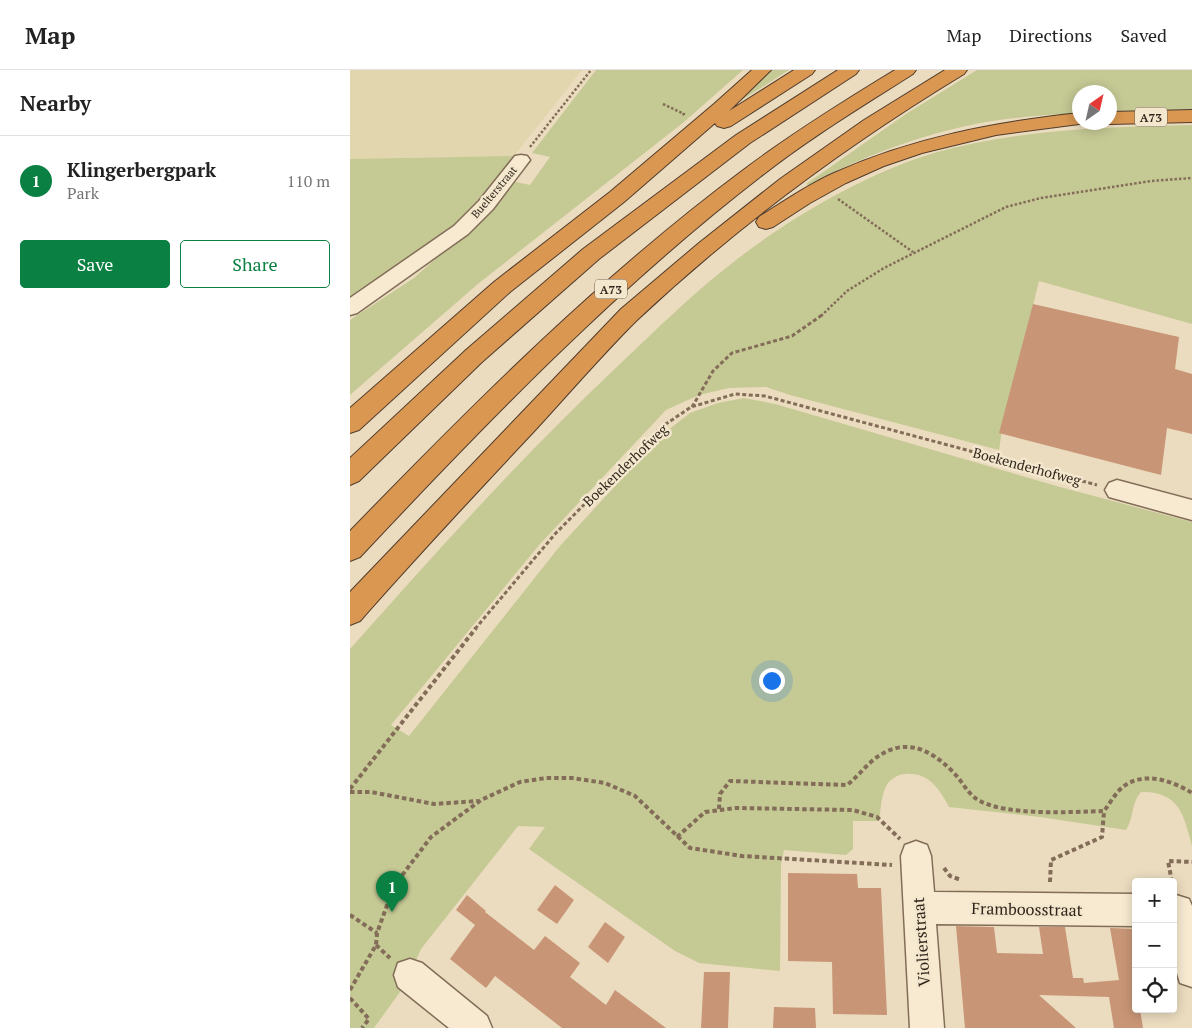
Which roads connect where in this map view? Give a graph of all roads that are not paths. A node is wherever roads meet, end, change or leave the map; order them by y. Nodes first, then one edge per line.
1 (762, 70) edge
2 (806, 70) edge
3 (850, 70) edge
4 (907, 70) edge
5 (958, 70) edge
6 (1192, 116) edge
7 (1117, 118) edge
8 (1072, 120) edge
9 (520, 160) road end
10 (617, 197) junction
11 (350, 308) edge
12 (581, 365) junction
13 (350, 424) edge
14 (350, 474) edge
15 (1117, 490) road end
16 (1192, 510) edge
17 (350, 549) edge
18 (350, 612) edge
19 (917, 882) joint
20 (1132, 910) edge
21 (1177, 910) edge
22 (1192, 971) edge
23 (410, 975) dead end
24 (475, 1028) edge
25 (927, 1028) edge

1 - 10 highway
2 - 10 highway
3 - 14 highway
4 - 17 highway, A73
5 - 12 highway, A73
6 - 7 highway, A73
8 - 12 highway, A73
9 - 11 street, Buelterstraat
10 - 13 highway
12 - 18 highway, A73
15 - 16 street
19 - 20 street, Framboosstraat
19 - 25 street, Violierstraat
21 - 22 street
23 - 24 street

